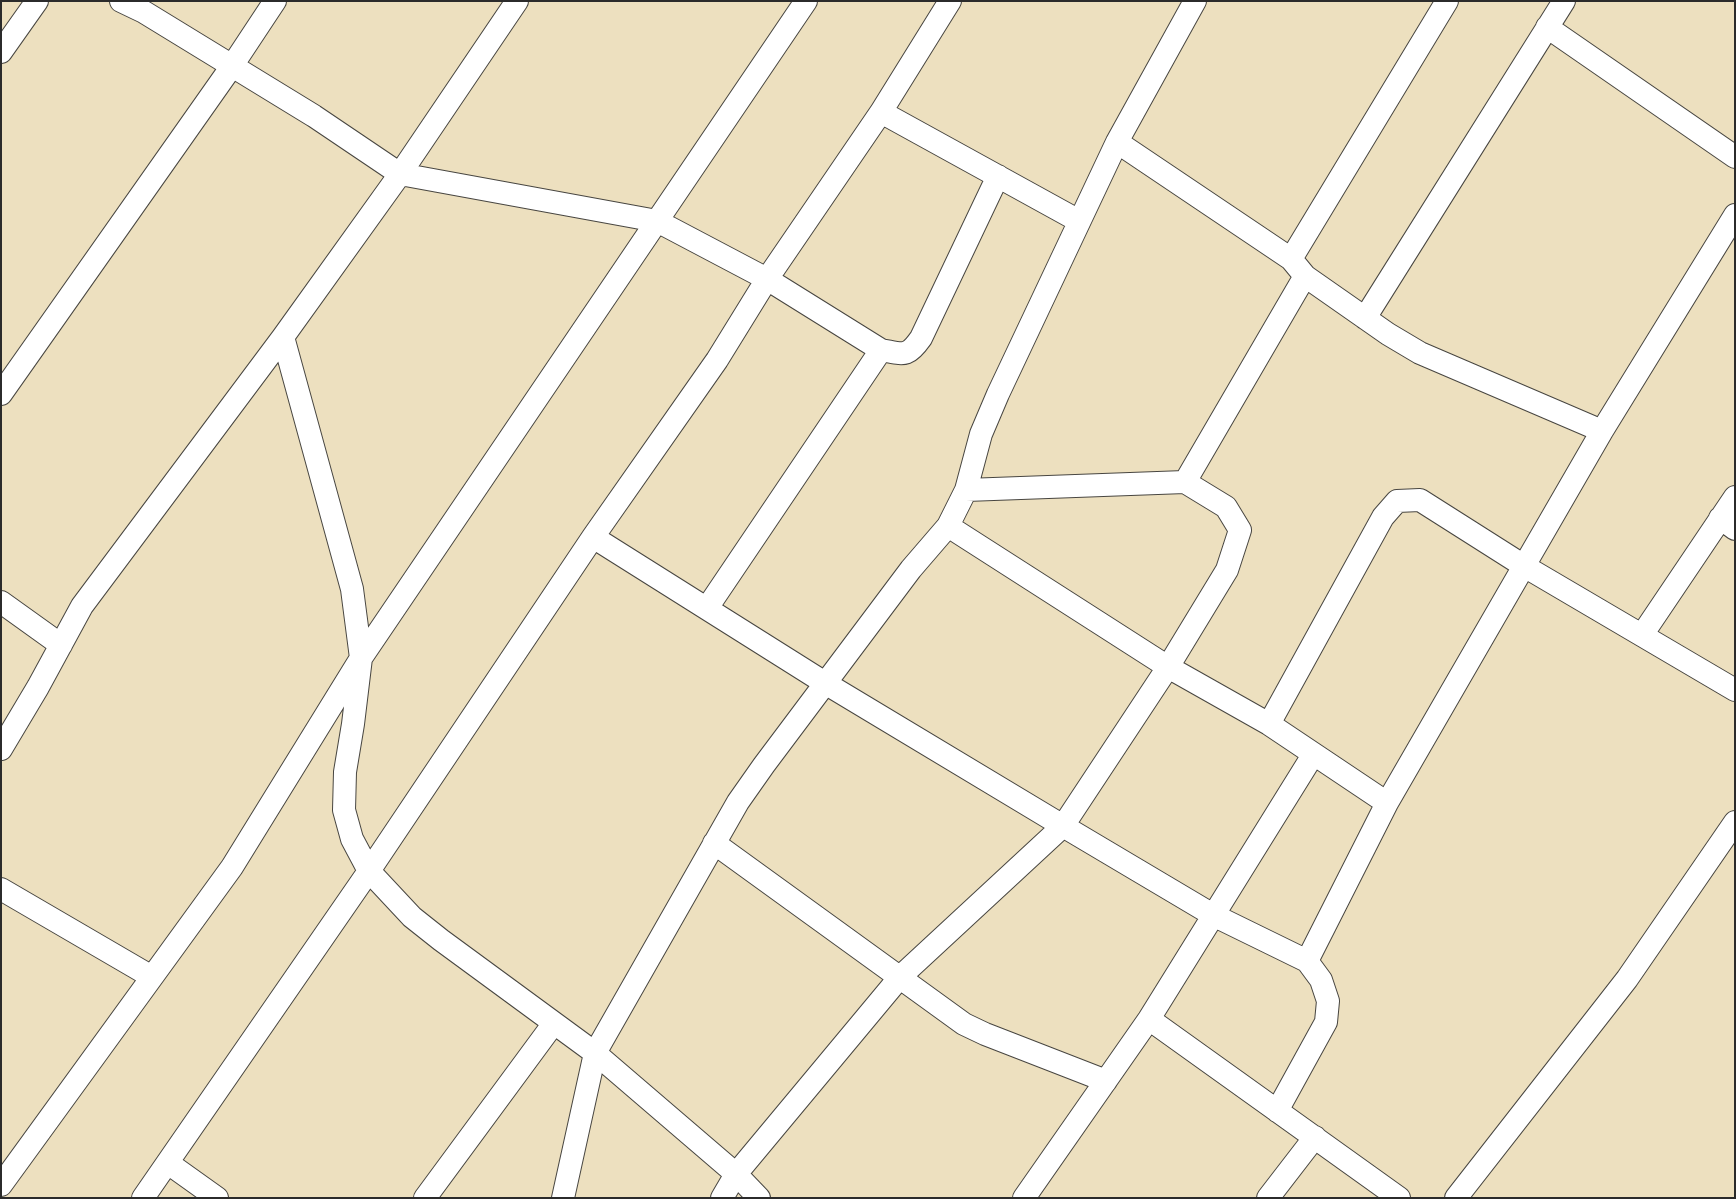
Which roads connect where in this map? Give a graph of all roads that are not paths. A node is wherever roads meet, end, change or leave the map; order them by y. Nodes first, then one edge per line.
1 (37, 1) edge
2 (121, 1) edge
3 (275, 1) edge
4 (517, 1) edge
5 (806, 1) edge
6 (950, 1) edge
7 (1195, 1) edge
8 (1447, 1) edge
9 (1564, 1) edge
10 (145, 7) edge
11 (1547, 27) junction
12 (1, 52) edge
13 (232, 66) junction
14 (881, 112) junction
15 (1117, 142) junction
16 (1735, 157) edge
17 (400, 174) junction
18 (998, 176) junction
19 (1735, 215) edge
20 (1079, 220) junction
21 (657, 221) junction
22 (1291, 259) junction
23 (1305, 276) junction
24 (767, 280) junction
25 (1365, 318) junction
26 (283, 337) junction
27 (881, 350) junction
28 (1, 394) edge
29 (1602, 431) junction
30 (1185, 482) junction
31 (966, 490) junction
32 (1735, 497) edge
33 (1727, 524) edge
34 (948, 526) junction
35 (593, 537) junction
36 (1524, 566) junction
37 (1, 602) edge
38 (707, 608) junction
39 (1642, 635) junction
40 (61, 645) junction
41 (361, 658) junction
42 (1168, 667) junction
43 (825, 683) junction
44 (1735, 690) edge
45 (1269, 724) junction
46 (1, 749) edge
47 (1313, 755) junction
48 (1387, 803) junction
49 (1735, 822) edge
50 (1063, 826) junction
51 (714, 843) junction
52 (369, 871) junction
53 (1, 889) edge
54 (1213, 915) junction
55 (1307, 961) junction
56 (152, 977) junction
57 (900, 977) junction
58 (1149, 1019) junction
59 (554, 1023) junction
60 (595, 1053) junction
61 (1106, 1081) junction
62 (1278, 1110) junction
63 (1315, 1138) junction
64 (168, 1163) junction
65 (736, 1174) junction
66 (1, 1185) edge
67 (143, 1198) edge
68 (217, 1198) edge
69 (425, 1198) edge
70 (563, 1198) edge
71 (722, 1198) edge
72 (759, 1198) edge
73 (1024, 1198) edge
74 (1268, 1198) edge
75 (1399, 1198) edge
76 (1456, 1198) edge

1 - 12 street
2 - 10 street
3 - 13 street
4 - 17 street
5 - 21 street
6 - 14 street
7 - 15 street
8 - 22 street
9 - 11 street
10 - 13 street
11 - 16 street
11 - 25 street
13 - 17 street
13 - 28 street
14 - 18 street
14 - 24 street
15 - 20 street
15 - 22 street
17 - 21 street
17 - 26 street
18 - 20 street
18 - 27 street
19 - 29 street
20 - 31 street
21 - 24 street
21 - 41 street
22 - 23 street
23 - 25 street
23 - 30 street
24 - 27 street
24 - 35 street
25 - 29 street
26 - 40 street
26 - 41 street
27 - 38 street
29 - 36 street
30 - 31 street
30 - 42 street
31 - 34 street
32 - 33 street
33 - 39 street
34 - 42 street
34 - 43 street
35 - 38 street
35 - 52 street
36 - 39 street
36 - 45 street
36 - 48 street
37 - 40 street
38 - 43 street
39 - 44 street
40 - 46 street
41 - 52 street
41 - 56 street
42 - 45 street
42 - 50 street
43 - 50 street
43 - 51 street
45 - 47 street
47 - 48 street
47 - 54 street
48 - 55 street
49 - 76 street
50 - 54 street
50 - 57 street
51 - 57 street
51 - 60 street
52 - 59 street
52 - 64 street
53 - 56 street
54 - 55 street
54 - 58 street
55 - 62 street
56 - 66 street
57 - 61 street
57 - 65 street
58 - 61 street
58 - 62 street
59 - 60 street
59 - 69 street
60 - 65 street
60 - 70 street
61 - 73 street
62 - 63 street
63 - 74 street
63 - 75 street
64 - 67 street
64 - 68 street
65 - 71 street
65 - 72 street

